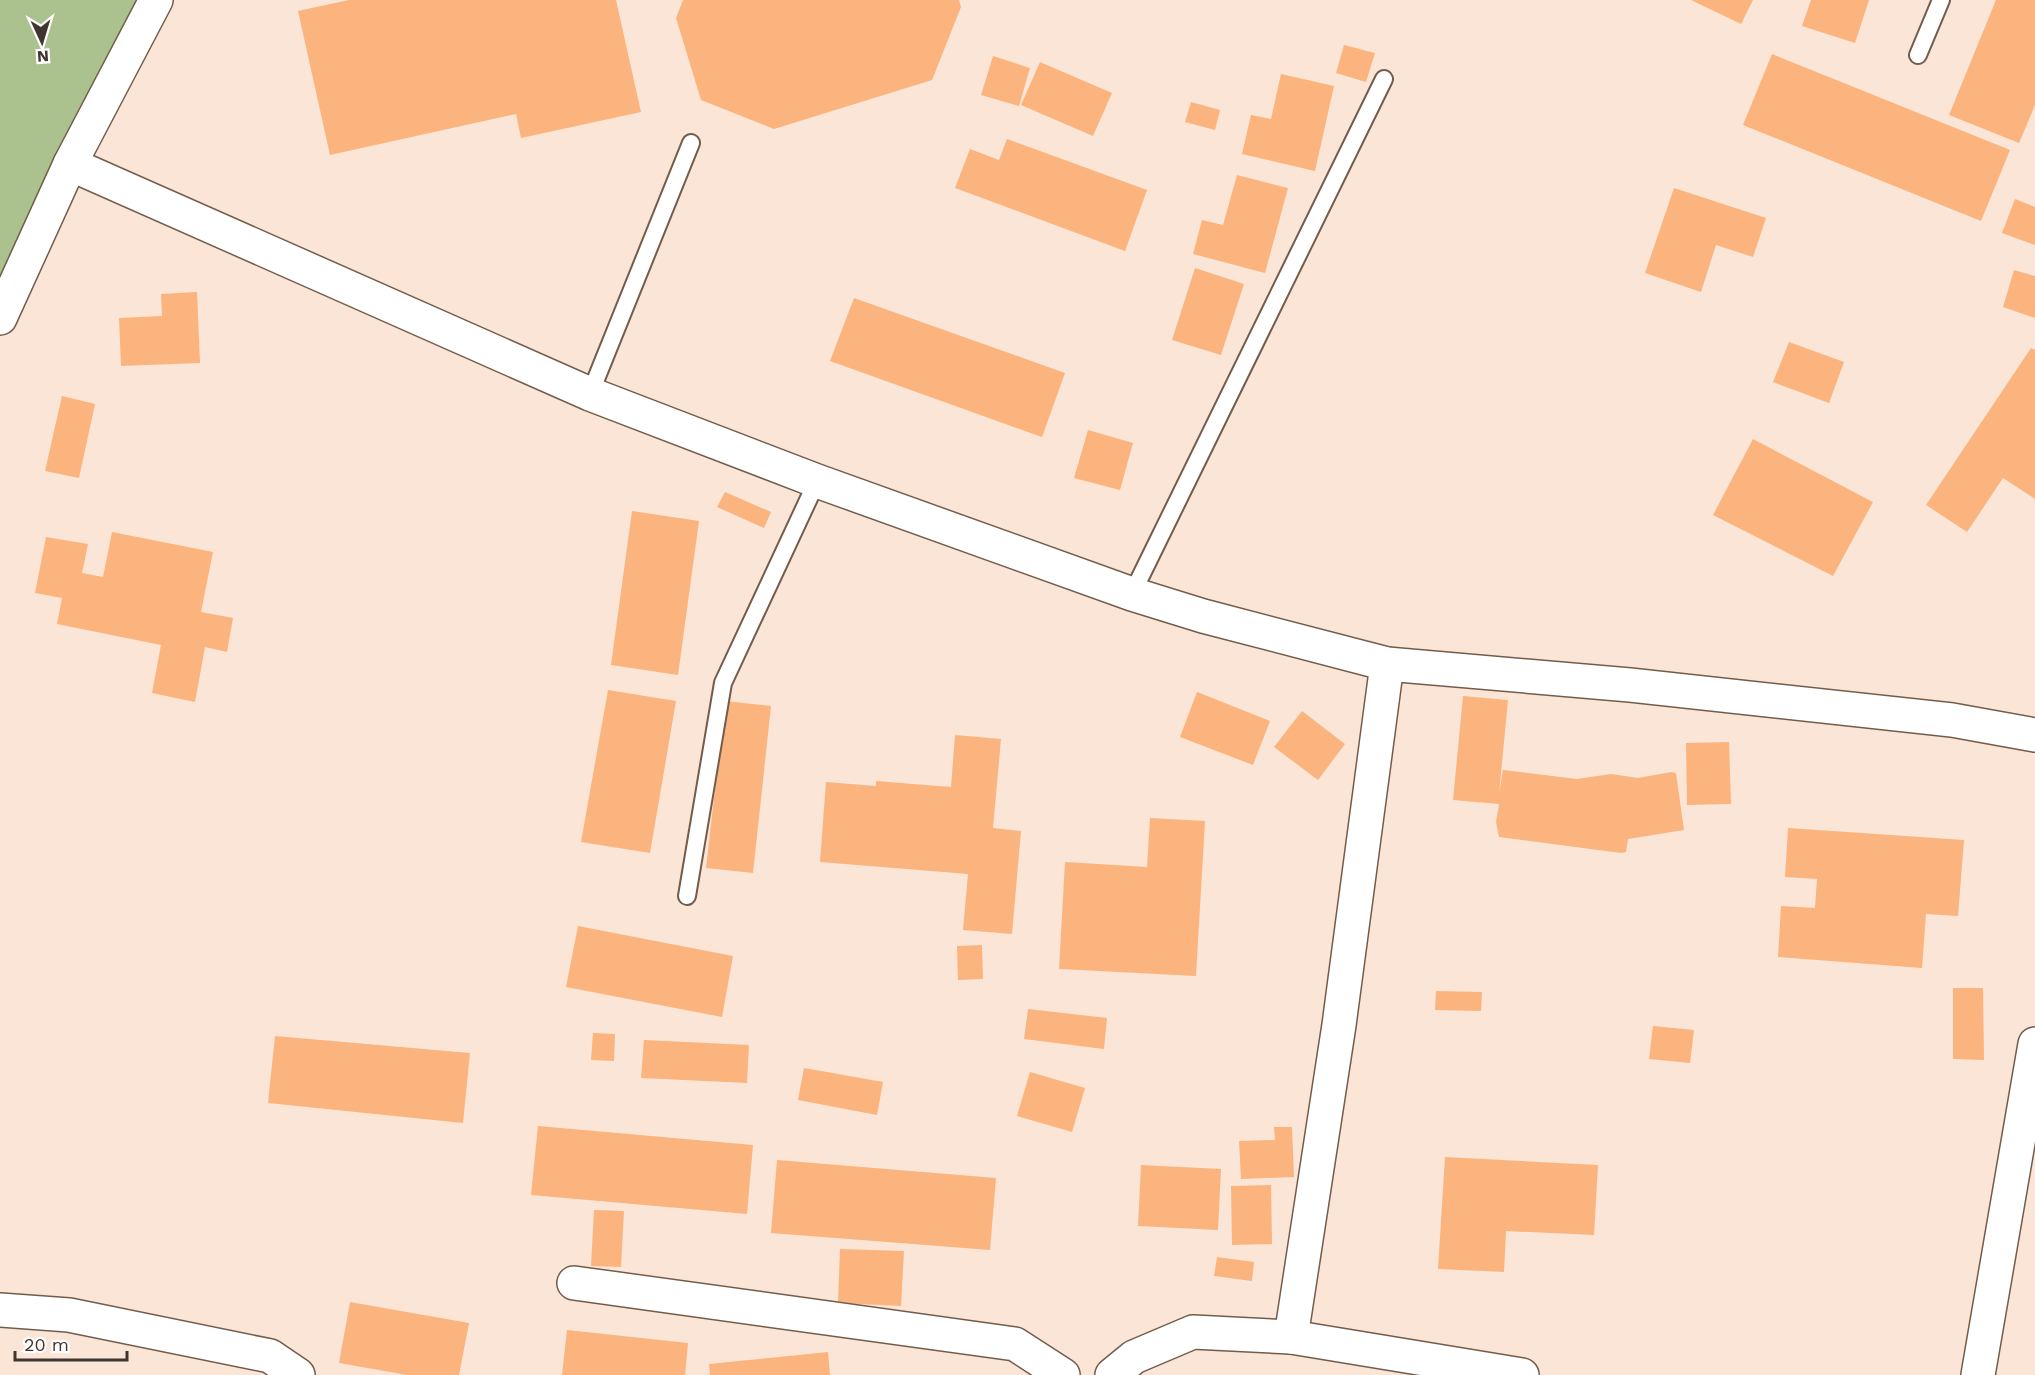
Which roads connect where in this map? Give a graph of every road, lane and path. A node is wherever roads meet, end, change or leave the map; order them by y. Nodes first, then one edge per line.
1 (156, 0) edge
2 (1941, 0) edge
3 (1918, 55) dead end
4 (1384, 79) dead end
5 (691, 143) dead end
6 (70, 164) junction
7 (0, 318) edge
8 (590, 394) junction
9 (816, 481) junction
10 (1132, 594) junction
11 (1386, 664) junction
12 (2035, 735) edge
13 (687, 896) dead end
14 (2035, 1044) edge
15 (574, 1283) dead end
16 (0, 1310) edge
17 (1291, 1337) junction
18 (298, 1375) edge
19 (1063, 1375) edge
20 (1112, 1375) edge
21 (1522, 1375) edge
22 (1978, 1375) edge

1 - 6 street
2 - 3 lane
4 - 10 lane
5 - 8 lane
6 - 7 street
6 - 8 street
8 - 9 street
9 - 10 street
9 - 13 lane
10 - 11 street
11 - 12 street
11 - 17 street
14 - 22 street
15 - 19 street
16 - 18 street
17 - 20 street
17 - 21 street

